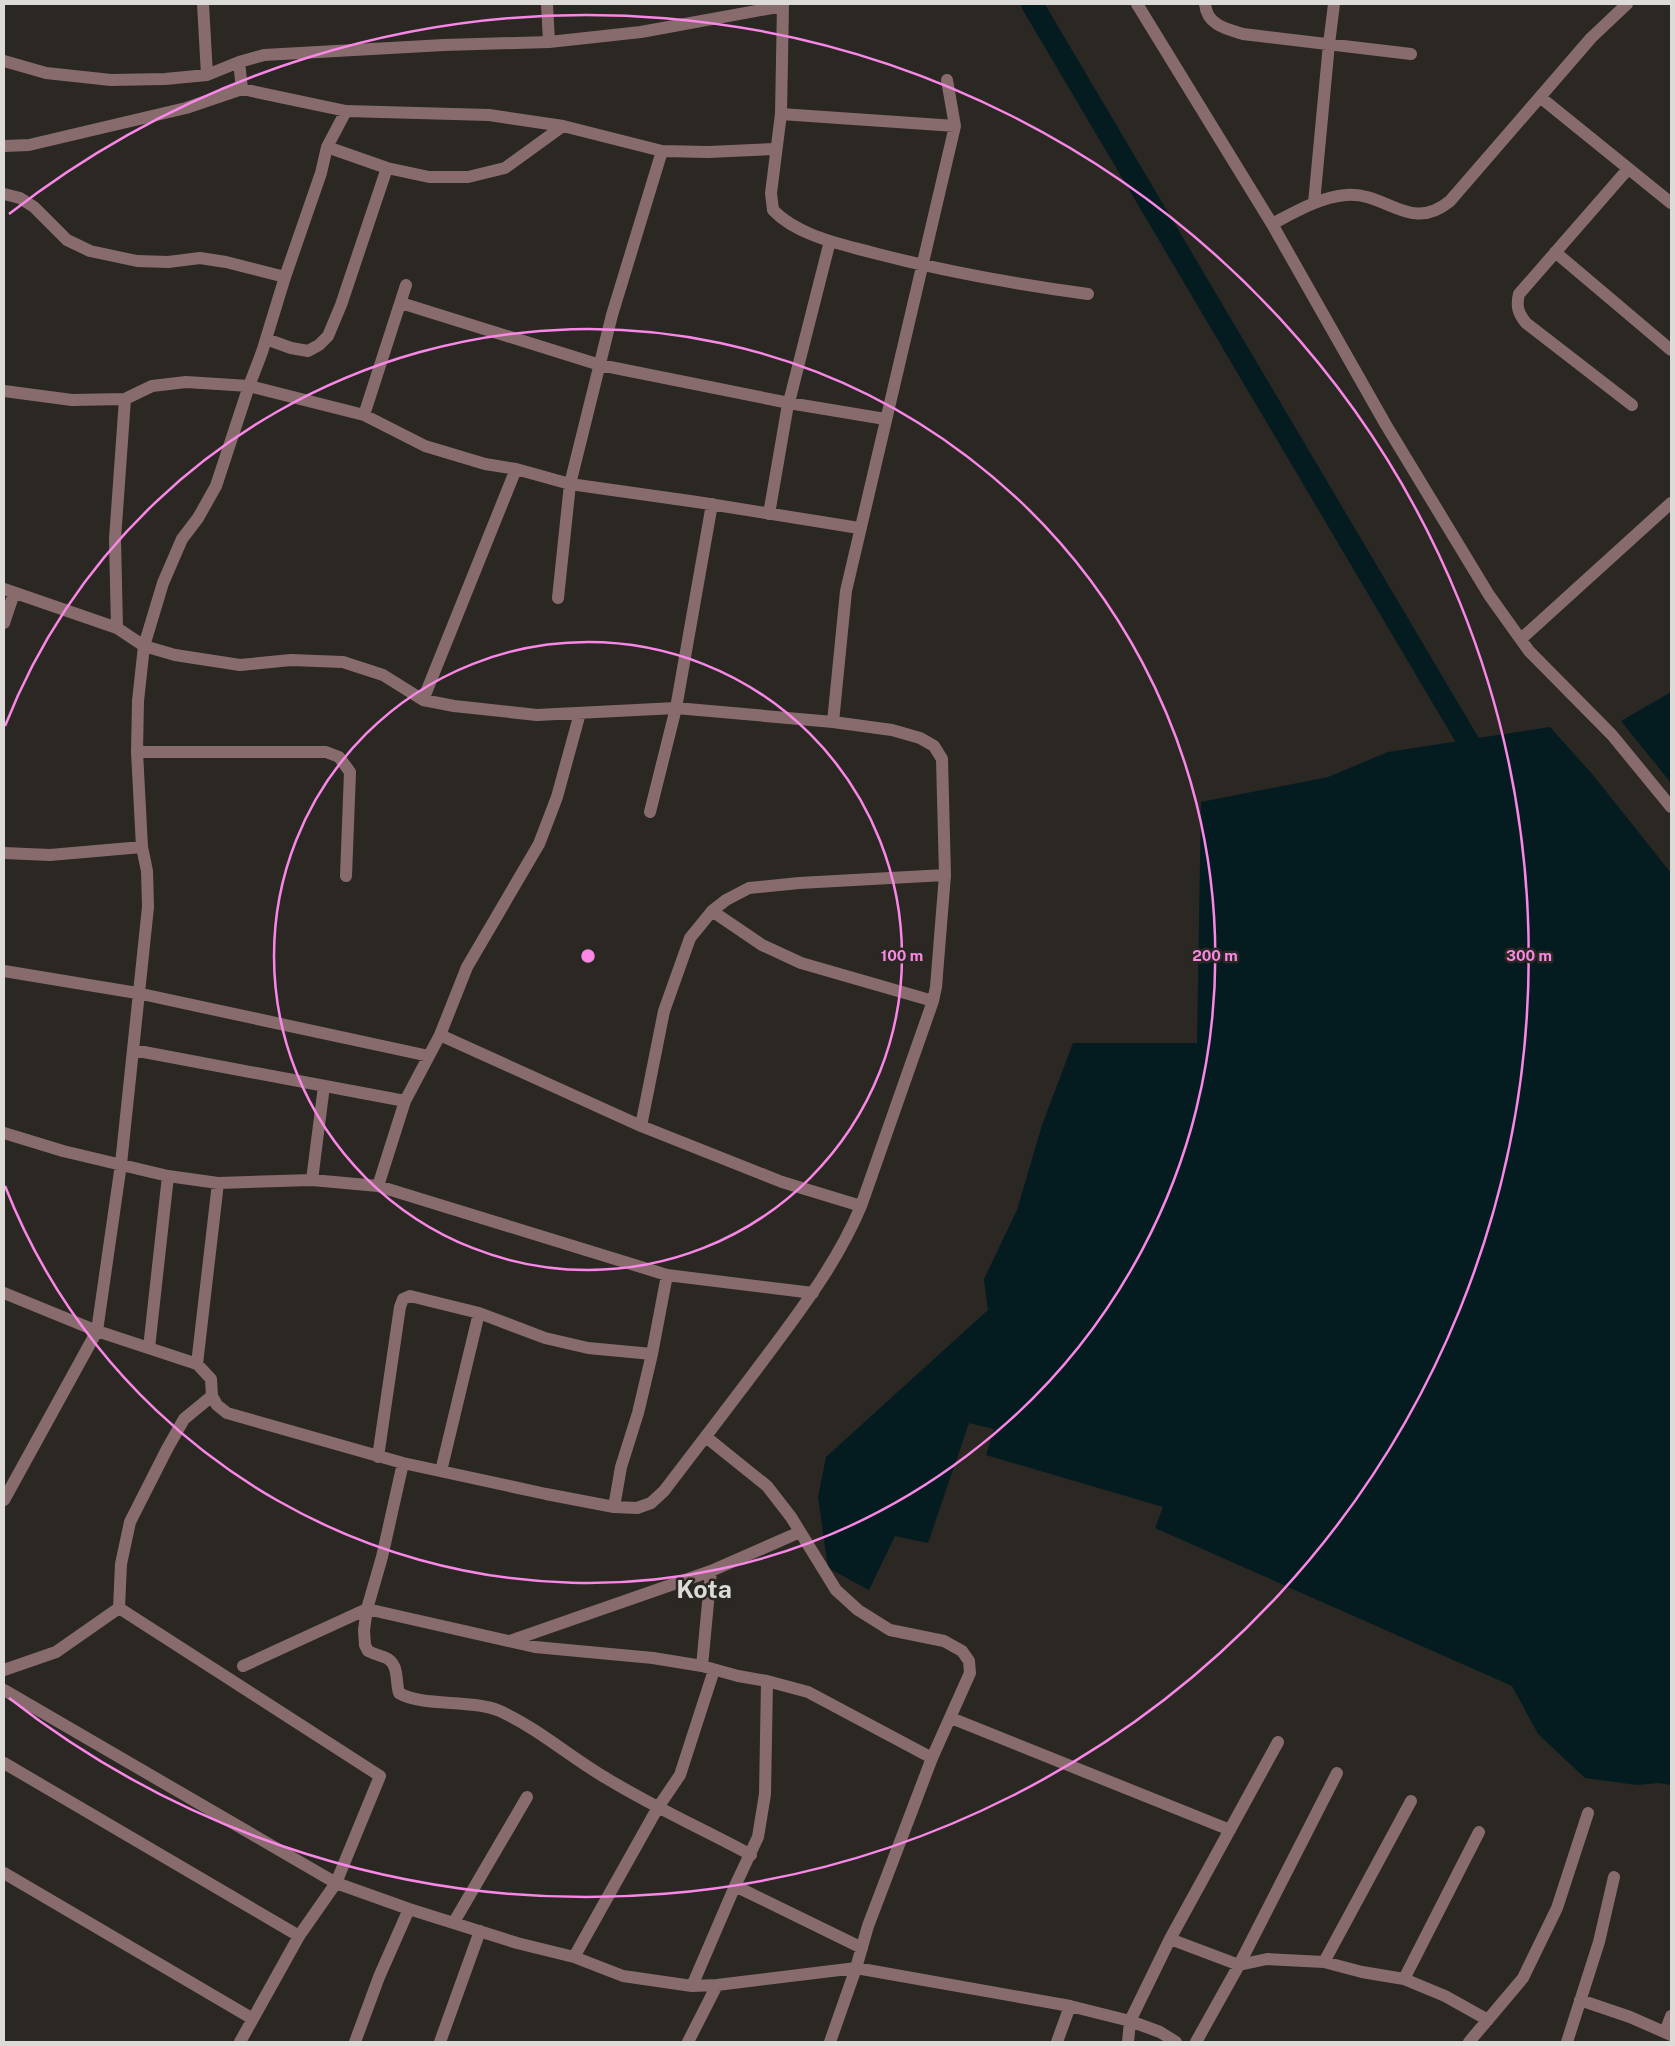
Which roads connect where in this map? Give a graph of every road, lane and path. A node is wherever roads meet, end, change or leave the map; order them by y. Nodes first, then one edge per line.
1 (202, 4) edge
2 (547, 4) edge
3 (1137, 4) edge
4 (1205, 4) edge
5 (1334, 4) edge
6 (1627, 4) edge
7 (783, 5) edge
8 (549, 42) junction
9 (1329, 44) junction
10 (1411, 54) dead end
11 (4, 60) edge
12 (239, 62) junction
13 (207, 75) junction
14 (947, 80) dead end
15 (242, 89) junction
16 (1540, 97) junction
17 (346, 111) junction
18 (781, 114) junction
19 (563, 126) junction
20 (955, 126) junction
21 (4, 146) edge
22 (327, 147) junction
23 (776, 149) junction
24 (662, 151) junction
25 (387, 168) junction
26 (1628, 169) junction
27 (4, 194) edge
28 (1314, 203) junction
29 (1671, 203) edge
30 (1272, 224) junction
31 (830, 241) junction
32 (1555, 252) junction
33 (921, 266) junction
34 (285, 277) junction
35 (406, 285) dead end
36 (1088, 294) dead end
37 (401, 303) junction
38 (266, 339) junction
39 (1671, 350) edge
40 (600, 365) junction
41 (249, 386) junction
42 (4, 391) edge
43 (125, 399) junction
44 (789, 403) junction
45 (1632, 405) dead end
46 (364, 415) junction
47 (885, 419) junction
48 (516, 470) junction
49 (570, 484) junction
50 (1671, 503) edge
51 (712, 504) junction
52 (769, 514) junction
53 (860, 528) junction
54 (9, 591) edge
55 (558, 598) dead end
56 (4, 623) edge
57 (117, 628) junction
58 (1521, 639) junction
59 (144, 646) junction
60 (423, 700) junction
61 (676, 708) junction
62 (580, 712) junction
63 (833, 722) junction
64 (137, 752) junction
65 (1671, 806) edge
66 (650, 812) dead end
67 (142, 847) junction
68 (4, 853) edge
69 (945, 874) junction
70 (346, 876) dead end
71 (712, 911) junction
72 (4, 971) edge
73 (138, 993) junction
74 (933, 1002) junction
75 (440, 1035) junction
76 (133, 1050) junction
77 (429, 1056) junction
78 (324, 1086) junction
79 (405, 1101) junction
80 (641, 1126) junction
81 (4, 1133) edge
82 (121, 1164) junction
83 (168, 1176) junction
84 (312, 1180) junction
85 (218, 1183) junction
86 (378, 1186) junction
87 (861, 1206) junction
88 (667, 1275) junction
89 (4, 1293) edge
90 (813, 1293) junction
91 (479, 1312) junction
92 (97, 1331) junction
93 (149, 1348) junction
94 (652, 1354) junction
95 (197, 1364) junction
96 (212, 1396) junction
97 (706, 1437) junction
98 (378, 1456) junction
99 (403, 1463) junction
100 (441, 1471) junction
101 (4, 1500) edge
102 (614, 1507) junction
103 (800, 1532) junction
104 (711, 1570) junction
105 (119, 1608) junction
106 (367, 1609) junction
107 (510, 1641) junction
108 (243, 1666) dead end
109 (708, 1668) junction
110 (4, 1670) edge
111 (767, 1681) junction
112 (4, 1690) edge
113 (951, 1718) junction
114 (1278, 1742) dead end
115 (932, 1758) junction
116 (4, 1763) edge
117 (1337, 1773) dead end
118 (527, 1797) dead end
119 (1411, 1801) dead end
120 (657, 1808) junction
121 (1588, 1813) dead end
122 (1230, 1830) junction
123 (1479, 1832) dead end
124 (751, 1855) junction
125 (4, 1873) edge
126 (1614, 1877) dead end
127 (336, 1883) junction
128 (734, 1886) junction
129 (409, 1909) junction
130 (454, 1922) junction
131 (480, 1931) junction
132 (299, 1936) junction
133 (1170, 1939) junction
134 (862, 1948) junction
135 (574, 1957) junction
136 (1324, 1962) junction
137 (1239, 1965) junction
138 (856, 1968) junction
139 (1404, 1979) junction
140 (717, 1985) junction
141 (692, 1986) junction
142 (1580, 2000) junction
143 (1070, 2006) junction
144 (1671, 2016) edge
145 (253, 2019) junction
146 (1488, 2020) junction
147 (1130, 2021) junction
148 (1668, 2034) edge
149 (240, 2042) edge
150 (355, 2042) edge
151 (440, 2042) edge
152 (688, 2042) edge
153 (830, 2042) edge
154 (1057, 2042) edge
155 (1128, 2042) edge
156 (1176, 2042) edge
157 (1196, 2042) edge
158 (1469, 2042) edge
159 (1567, 2042) edge

1 - 13 street
2 - 8 street
3 - 30 street
4 - 9 street
5 - 9 street
6 - 16 street
7 - 8 street
7 - 18 street
8 - 12 street
9 - 10 street
9 - 28 street
11 - 13 street
12 - 13 street
12 - 15 street
14 - 20 street
15 - 17 street
15 - 21 street
16 - 26 street
16 - 28 street
17 - 19 street
17 - 22 street
18 - 20 street
18 - 23 street
19 - 24 street
19 - 25 street
20 - 33 street
22 - 25 street
22 - 34 street
23 - 24 street
23 - 31 street
24 - 40 street
25 - 38 street
26 - 29 street
26 - 32 street
27 - 34 street
28 - 30 street
30 - 58 street
31 - 33 street
31 - 44 street
32 - 39 street
32 - 45 street
33 - 36 street
33 - 47 street
34 - 38 street
35 - 37 street
37 - 40 street
37 - 46 street
38 - 41 street
40 - 44 street
40 - 49 street
41 - 43 street
41 - 46 street
41 - 59 street
42 - 43 street
43 - 57 street
44 - 47 street
44 - 52 street
46 - 48 street
47 - 53 street
48 - 49 street
48 - 60 street
49 - 51 street
49 - 55 street
50 - 58 street
51 - 52 street
51 - 61 street
52 - 53 street
53 - 63 street
54 - 56 street
54 - 57 street
57 - 59 street
58 - 65 street
59 - 60 street
59 - 64 street
60 - 62 street
61 - 62 street
61 - 63 street
61 - 66 street
62 - 75 street
63 - 69 street
64 - 67 street
64 - 70 street
67 - 68 street
67 - 73 street
69 - 71 street
69 - 74 street
71 - 74 street
71 - 80 street
72 - 73 street
73 - 76 street
73 - 77 street
74 - 87 street
75 - 77 street
75 - 80 street
76 - 78 street
76 - 82 street
77 - 79 street
78 - 79 street
78 - 84 street
79 - 86 street
80 - 87 street
81 - 82 street
82 - 83 street
82 - 92 street
83 - 85 street
83 - 93 street
84 - 85 street
84 - 86 street
85 - 95 street
86 - 88 street
87 - 90 street
88 - 90 street
88 - 94 street
89 - 92 street
90 - 97 street
91 - 94 street
91 - 98 street
91 - 100 street
92 - 93 street
92 - 101 street
93 - 95 street
94 - 102 street
95 - 96 street
96 - 98 street
96 - 105 street
97 - 102 street
97 - 103 street
98 - 99 street
99 - 100 street
99 - 106 street
100 - 102 street
103 - 104 street
103 - 113 street
104 - 107 street
104 - 109 street
105 - 110 street
105 - 127 street
106 - 107 street
106 - 108 street
106 - 120 street
107 - 109 street
109 - 111 street
109 - 120 street
111 - 115 street
111 - 124 street
112 - 127 street
113 - 115 street
113 - 122 street
114 - 122 street
115 - 134 street
116 - 132 street
117 - 137 street
118 - 130 street
119 - 136 street
120 - 124 street
120 - 135 street
121 - 146 street
122 - 133 street
123 - 139 street
124 - 128 street
125 - 145 street
126 - 142 street
127 - 129 street
127 - 132 street
128 - 134 street
128 - 141 street
129 - 130 street
129 - 150 street
130 - 131 street
131 - 135 street
131 - 151 street
132 - 145 street
133 - 137 street
133 - 147 street
134 - 138 street
135 - 141 street
136 - 137 street
136 - 139 street
137 - 157 street
138 - 140 street
138 - 143 street
138 - 153 street
139 - 146 street
140 - 141 street
140 - 152 street
142 - 148 street
142 - 159 street
143 - 147 street
143 - 154 street
144 - 148 street
145 - 149 street
146 - 158 street
147 - 155 street
147 - 156 street

